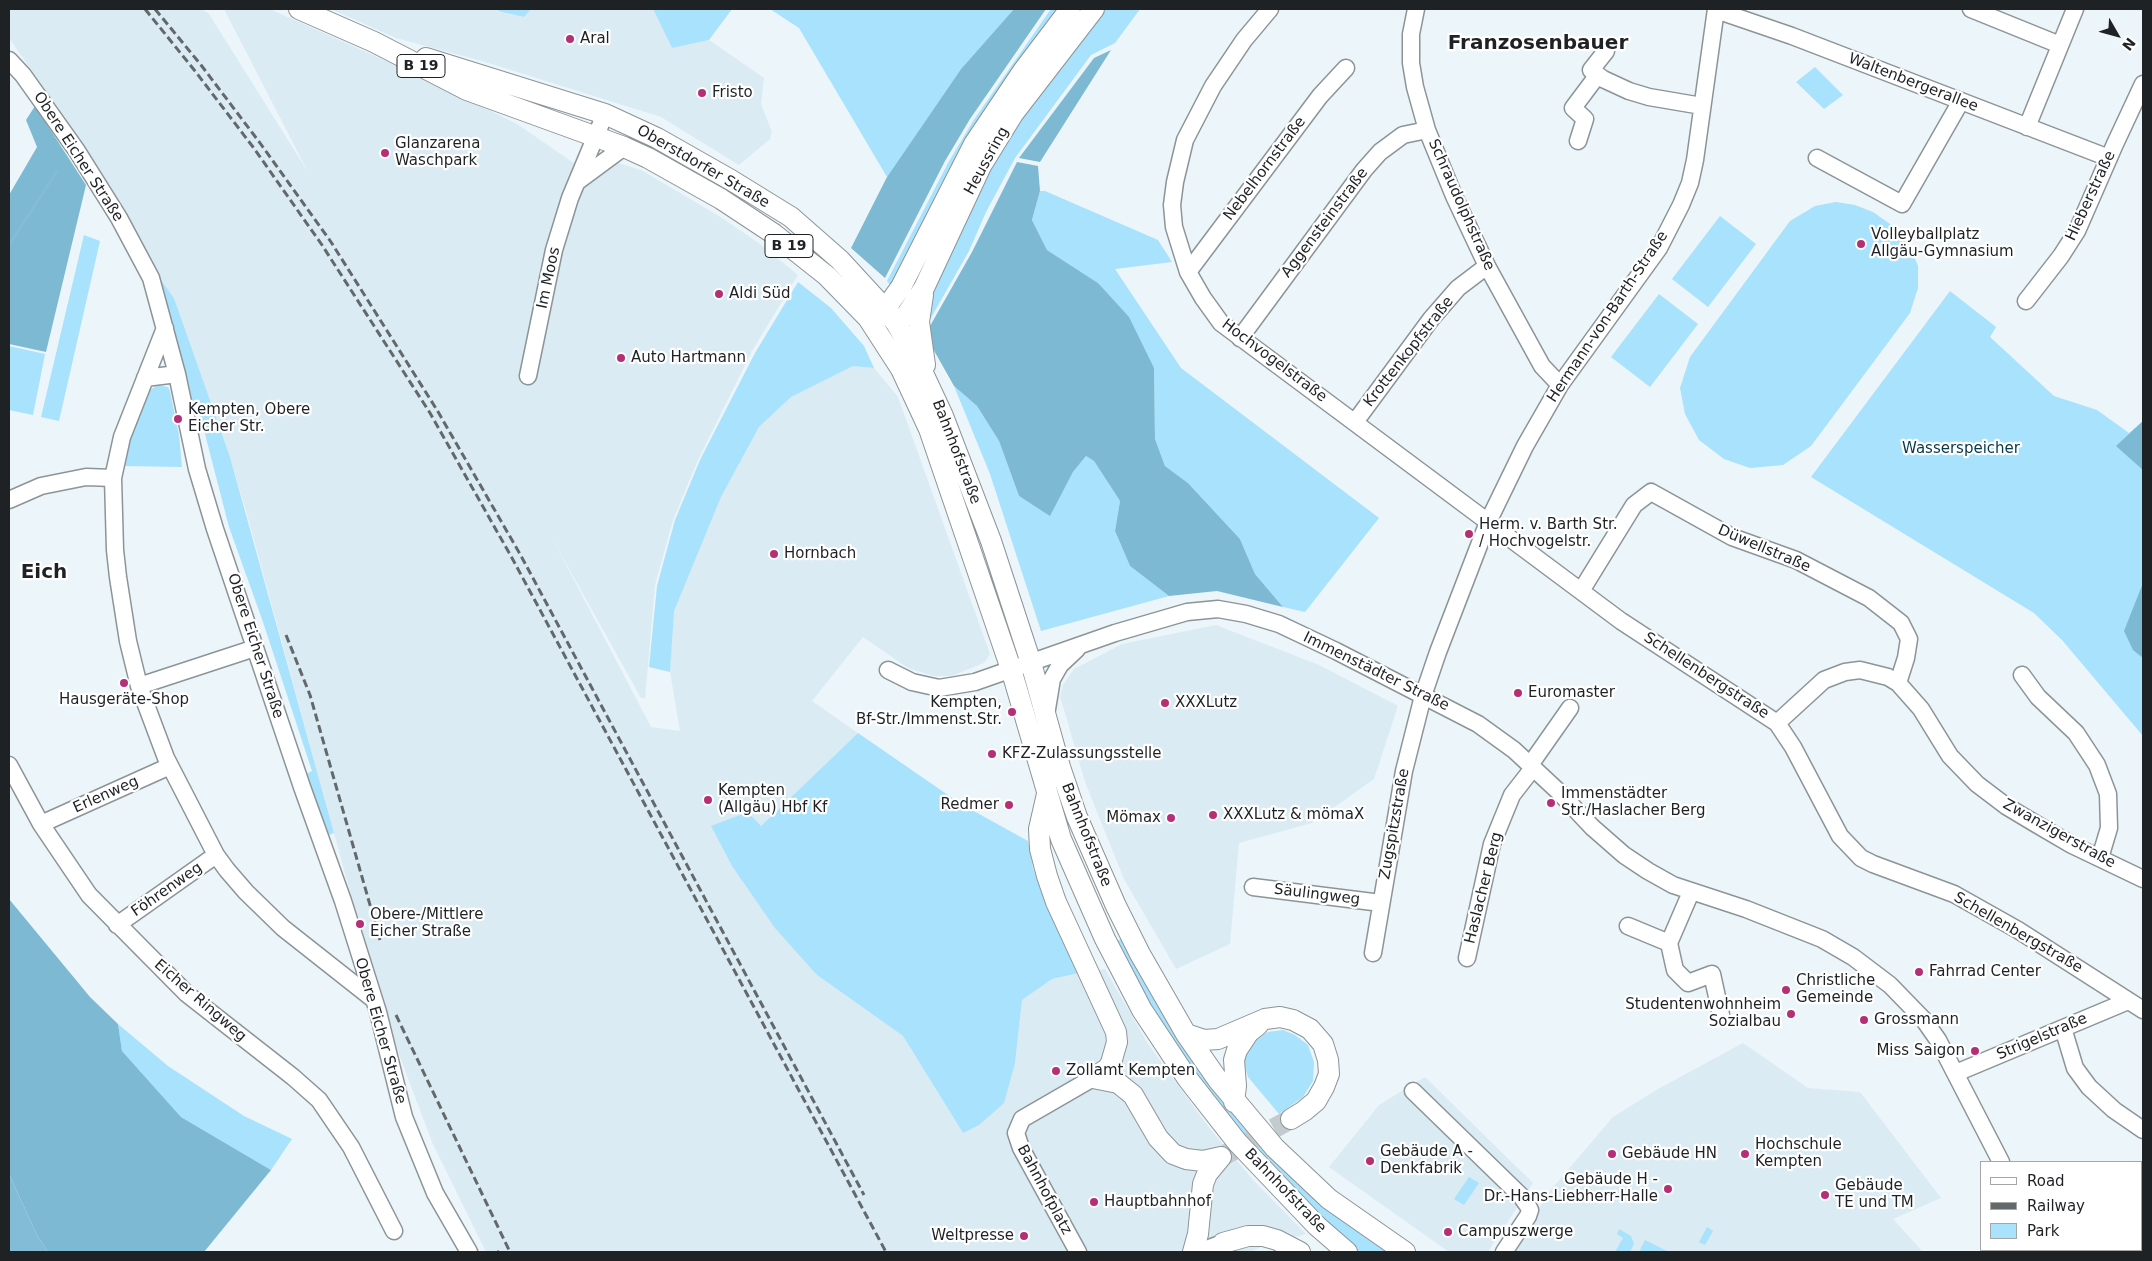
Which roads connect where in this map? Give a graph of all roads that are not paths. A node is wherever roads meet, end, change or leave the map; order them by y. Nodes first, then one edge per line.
1 (299, 9) edge
2 (1070, 9) edge
3 (1094, 9) edge
4 (1270, 9) edge
5 (1416, 9) edge
6 (1971, 9) edge
7 (2075, 9) edge
8 (1716, 10) edge
9 (374, 42) junction
10 (2060, 45) junction
11 (1606, 51) dead end
12 (9, 60) edge
13 (1346, 68) dead end
14 (1597, 76) junction
15 (2143, 84) edge
16 (1962, 101) junction
17 (1702, 106) junction
18 (605, 114) junction
19 (2027, 127) junction
20 (1427, 130) junction
21 (594, 137) junction
22 (1578, 141) dead end
23 (624, 147) junction
24 (1817, 158) dead end
25 (2109, 158) junction
26 (576, 182) junction
27 (1488, 266) junction
28 (1188, 272) junction
29 (924, 288) junction
30 (2026, 301) dead end
31 (885, 319) junction
32 (165, 328) junction
33 (1240, 338) junction
34 (177, 374) junction
35 (528, 376) dead end
36 (146, 378) junction
37 (927, 380) junction
38 (1560, 384) junction
39 (1356, 422) junction
40 (113, 478) junction
41 (9, 500) edge
42 (1488, 522) junction
43 (1581, 591) junction
44 (1082, 644) junction
45 (255, 648) junction
46 (1031, 663) junction
47 (888, 670) dead end
48 (1010, 670) junction
49 (2022, 675) dead end
50 (1898, 683) junction
51 (139, 686) junction
52 (1423, 696) junction
53 (1570, 708) dead end
54 (1046, 714) junction
55 (1777, 723) junction
56 (9, 765) edge
57 (170, 766) junction
58 (1532, 766) junction
59 (1047, 794) junction
60 (41, 824) junction
61 (216, 855) junction
62 (2100, 858) junction
63 (2143, 879) edge
64 (1253, 887) dead end
65 (1692, 892) junction
66 (1381, 903) junction
67 (117, 925) junction
68 (1628, 926) dead end
69 (1669, 943) junction
70 (1373, 954) dead end
71 (1467, 958) dead end
72 (331, 965) junction
73 (363, 969) junction
74 (374, 1000) junction
75 (2128, 1001) junction
76 (2143, 1010) edge
77 (1721, 1015) dead end
78 (1265, 1019) junction
79 (2063, 1028) junction
80 (1186, 1034) junction
81 (1956, 1073) junction
82 (1093, 1078) junction
83 (1413, 1091) dead end
84 (1234, 1102) junction
85 (1291, 1119) tunnel mouth
86 (2143, 1130) edge
87 (2000, 1161) edge
88 (394, 1231) dead end
89 (1222, 1243) joint
90 (469, 1252) edge
91 (1078, 1252) edge
92 (1193, 1252) edge
93 (1198, 1252) edge
94 (1300, 1252) edge
95 (1347, 1252) edge
96 (1405, 1252) edge
97 (1504, 1252) edge

1 - 9 main road, Oberstdorfer Straße / B 19
2 - 31 main road, Heussring
3 - 29 main road, Heussring
4 - 28 street, Hochvogelstraße
5 - 20 street, Schraudolphstraße
6 - 10 street
7 - 10 street
8 - 16 street, Waltenbergerallee
8 - 17 street, Hermann-von-Barth-Straße
9 - 18 main road, Oberstdorfer Straße / B 19
9 - 21 main road, Oberstdorfer Straße / B 19
10 - 19 street
11 - 14 street
12 - 32 street, Obere Eicher Straße
13 - 28 street, Nebelhornstraße
14 - 17 street
14 - 22 street
15 - 25 street, Hieberstraße
16 - 19 street, Waltenbergerallee
16 - 24 street
17 - 38 street, Hermann-von-Barth-Straße
18 - 21 street, Im Moos
18 - 31 main road, Oberstdorfer Straße / B 19
19 - 25 street, Waltenbergerallee
20 - 27 street, Schraudolphstraße
20 - 33 street, Aggensteinstraße
21 - 23 main road, Oberstdorfer Straße / B 19
21 - 26 street, Im Moos
23 - 26 street
23 - 31 main road, Oberstdorfer Straße / B 19
25 - 30 street, Hieberstraße
26 - 35 street, Im Moos
27 - 38 street, Schraudolphstraße
27 - 39 street, Krottenkopfstraße
28 - 33 street, Hochvogelstraße
29 - 31 main road, Heussring
29 - 37 main road
31 - 37 main road, Bahnhofstraße / B 19
31 - 48 main road, Bahnhofstraße / B 19
32 - 34 street, Obere Eicher Straße
32 - 36 street
33 - 39 street, Hochvogelstraße
34 - 36 street
34 - 45 street, Obere Eicher Straße
36 - 40 street
37 - 46 main road, Bahnhofstraße / B 19
38 - 42 street, Hermann-von-Barth-Straße
39 - 42 street, Hochvogelstraße
40 - 41 street
40 - 51 street
42 - 43 street, Schellenbergstraße
42 - 52 street, Hermann-von-Barth-Straße
43 - 50 street, Düwellstraße
43 - 55 street, Schellenbergstraße
44 - 46 street, Immenstädter Straße
44 - 52 street, Immenstädter Straße
44 - 54 street
45 - 51 street
45 - 73 street, Obere Eicher Straße
46 - 48 street, Immenstädter Straße
46 - 54 main road, Bahnhofstraße
47 - 48 street
48 - 59 main road, Bahnhofstraße
49 - 62 street
50 - 55 street, Zwanzigerstraße
50 - 62 street, Zwanzigerstraße
51 - 57 street
52 - 58 street, Immenstädter Straße
52 - 66 street, Zugspitzstraße
53 - 58 street, Haslacher Berg
54 - 80 main road, Bahnhofstraße
55 - 75 street, Schellenbergstraße
56 - 60 street, Eicher Ringweg
57 - 60 street, Erlenweg
57 - 61 street
58 - 65 street, Immenstädter Straße
58 - 71 street, Haslacher Berg
59 - 82 main road
59 - 95 main road, Bahnhofstraße
60 - 67 street, Eicher Ringweg
61 - 67 street, Föhrenweg
61 - 72 street
62 - 63 street, Zwanzigerstraße
64 - 66 street, Säulingweg
65 - 69 street
65 - 81 street, Immenstädter Straße
66 - 70 street, Zugspitzstraße
67 - 88 street, Eicher Ringweg
68 - 69 street
69 - 77 street
72 - 73 street
72 - 74 street
73 - 74 street, Obere Eicher Straße
74 - 90 street, Obere Eicher Straße
75 - 76 street, Schellenbergstraße
75 - 79 street, Strigelstraße
78 - 80 main road
78 - 84 main road
78 - 85 main road
79 - 81 street, Strigelstraße
79 - 86 street
80 - 84 main road, Bahnhofstraße
81 - 87 street, Immenstädter Straße
82 - 91 street, Bahnhofplatz
82 - 92 main road
83 - 97 street
84 - 96 main road, Bahnhofstraße
89 - 93 street
89 - 94 main road

